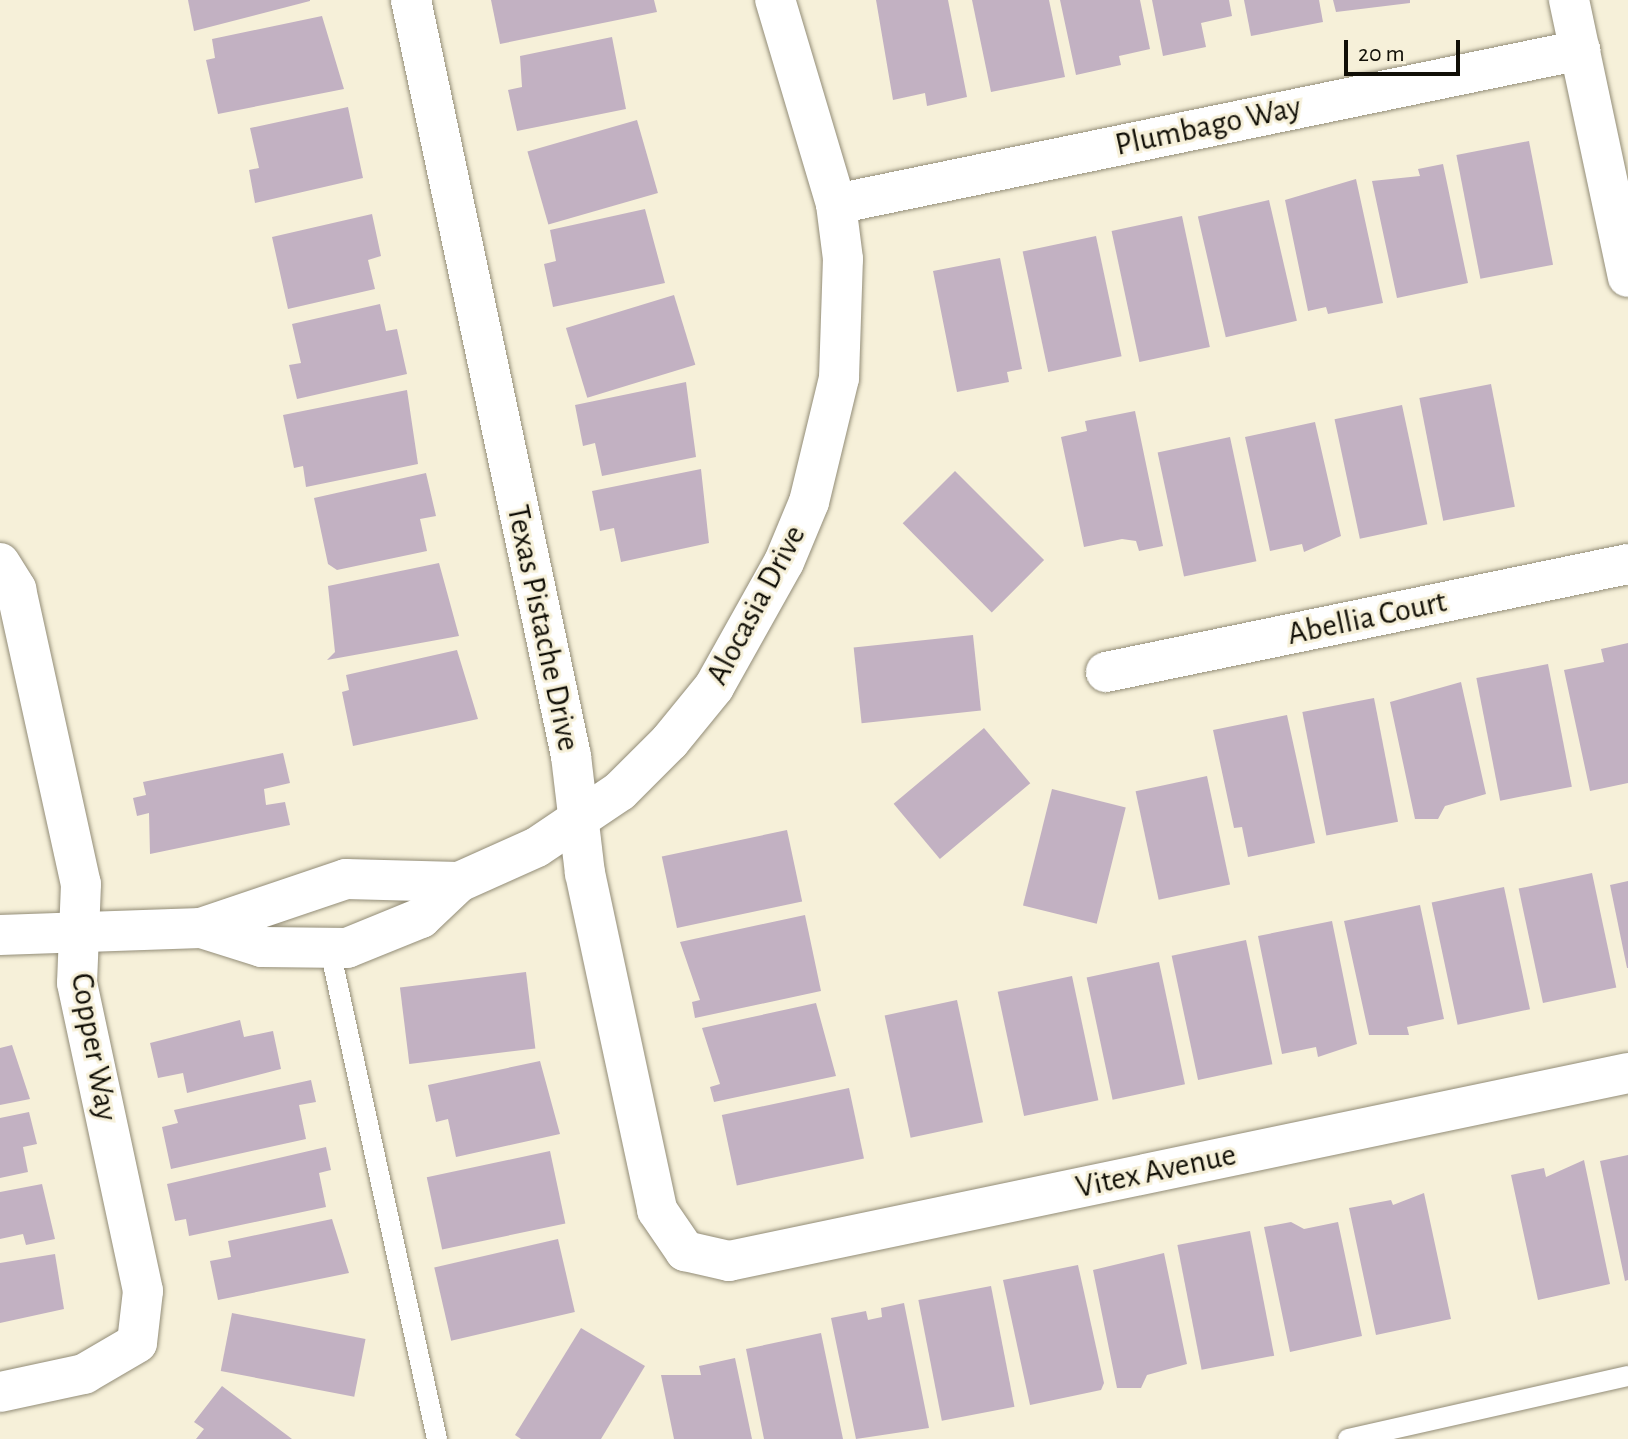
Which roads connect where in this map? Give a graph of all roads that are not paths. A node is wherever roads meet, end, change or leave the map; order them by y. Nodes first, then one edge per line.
1 (411, 0) edge
2 (775, 0) edge
3 (1569, 0) edge
4 (1580, 50) junction
5 (836, 204) junction
6 (1628, 277) edge
7 (0, 563) edge
8 (1628, 564) edge
9 (1106, 672) dead end
10 (578, 819) junction
11 (459, 882) junction
12 (201, 928) junction
13 (80, 933) junction
14 (0, 935) edge
15 (330, 950) junction
16 (1628, 1073) edge
17 (685, 1251) joint
18 (1628, 1376) edge
19 (0, 1392) edge
20 (437, 1439) edge
21 (1348, 1439) edge

1 - 10 street, Texas Pistache Drive
2 - 5 street, Alocasia Drive
3 - 4 street
4 - 5 street, Plumbago Way
4 - 6 street
5 - 10 street, Alocasia Drive
7 - 13 street, Copper Way
8 - 9 street, Abellia Court
10 - 11 street, Alocasia Drive
10 - 17 street, Texas Pistache Drive
11 - 12 street, Alocasia Drive
11 - 15 street, Alocasia Drive
12 - 13 street, Alocasia Drive
12 - 15 street, Alocasia Drive
13 - 14 street, Alocasia Drive
13 - 19 street, Copper Way
15 - 20 lane
16 - 17 street, Vitex Avenue
18 - 21 lane

